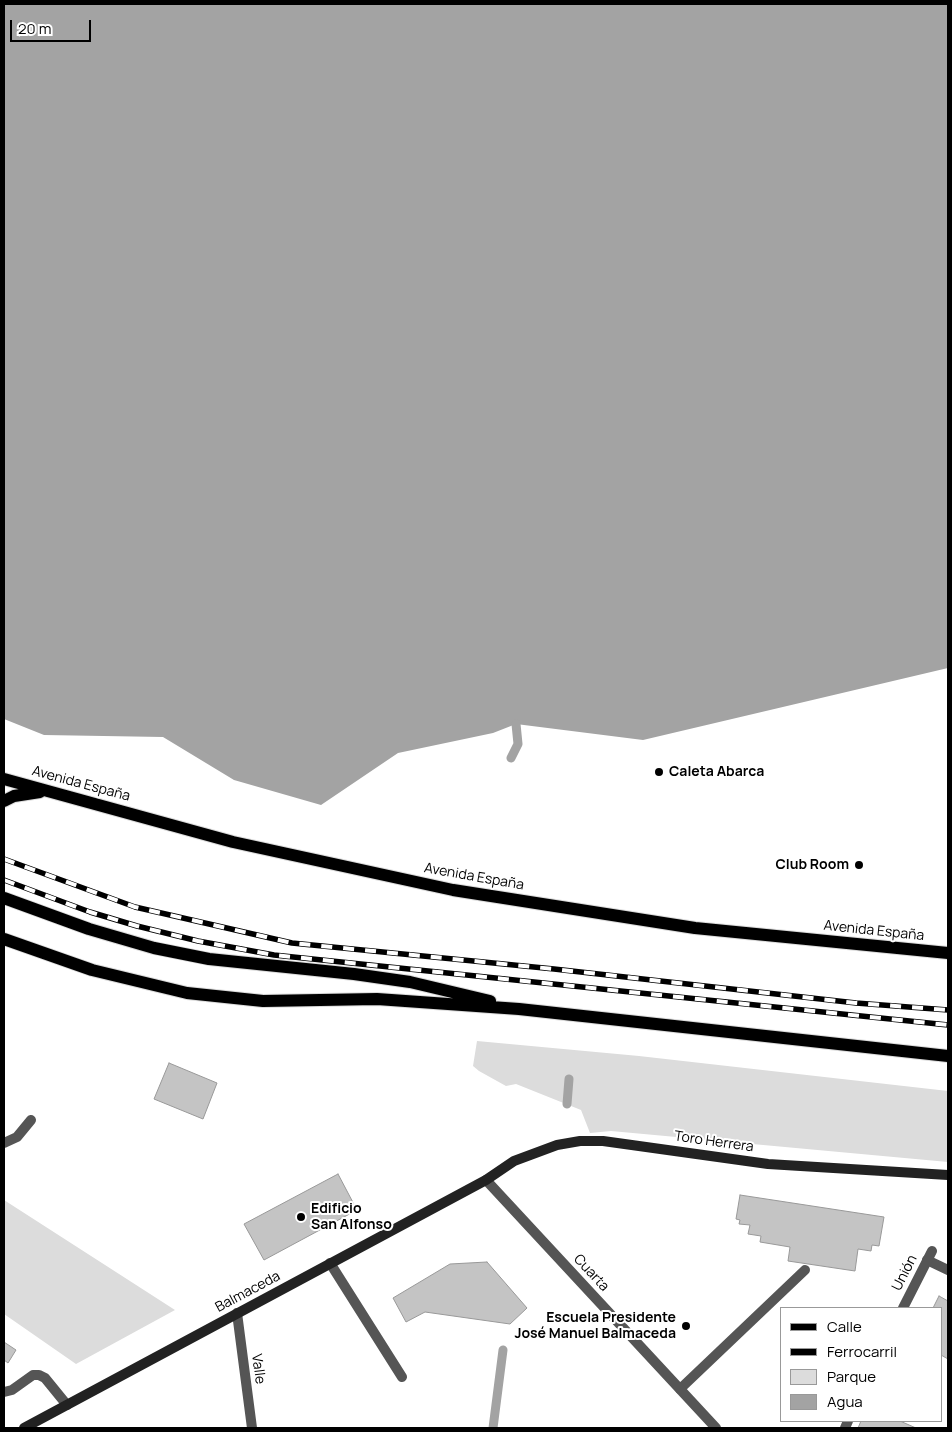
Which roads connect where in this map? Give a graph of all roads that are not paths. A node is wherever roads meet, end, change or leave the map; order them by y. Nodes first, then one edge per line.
1 (4, 780) edge
2 (50, 792) junction
3 (4, 801) edge
4 (4, 898) edge
5 (4, 939) edge
6 (948, 954) edge
7 (519, 1009) junction
8 (948, 1056) edge
9 (31, 1120) dead end
10 (4, 1143) edge
11 (948, 1175) edge
12 (486, 1180) junction
13 (330, 1263) junction
14 (806, 1270) dead end
15 (948, 1270) edge
16 (904, 1307) edge
17 (237, 1314) junction
18 (402, 1377) dead end
19 (680, 1389) junction
20 (4, 1392) edge
21 (66, 1405) junction
22 (24, 1428) edge
23 (252, 1428) edge
24 (716, 1428) edge

1 - 2 main road, Avenida España
2 - 3 main road
2 - 6 main road, Avenida España
4 - 7 main road
5 - 7 main road
7 - 8 main road
9 - 10 street
11 - 12 street, Toro Herrera
12 - 13 street, Balmaceda
12 - 19 street, Cuarta
13 - 17 street, Balmaceda
13 - 18 street
14 - 19 street
15 - 16 street, Unión
17 - 21 street, Balmaceda
17 - 23 street, Valle
19 - 24 street, Cuarta
20 - 21 street
21 - 22 street, Balmaceda

